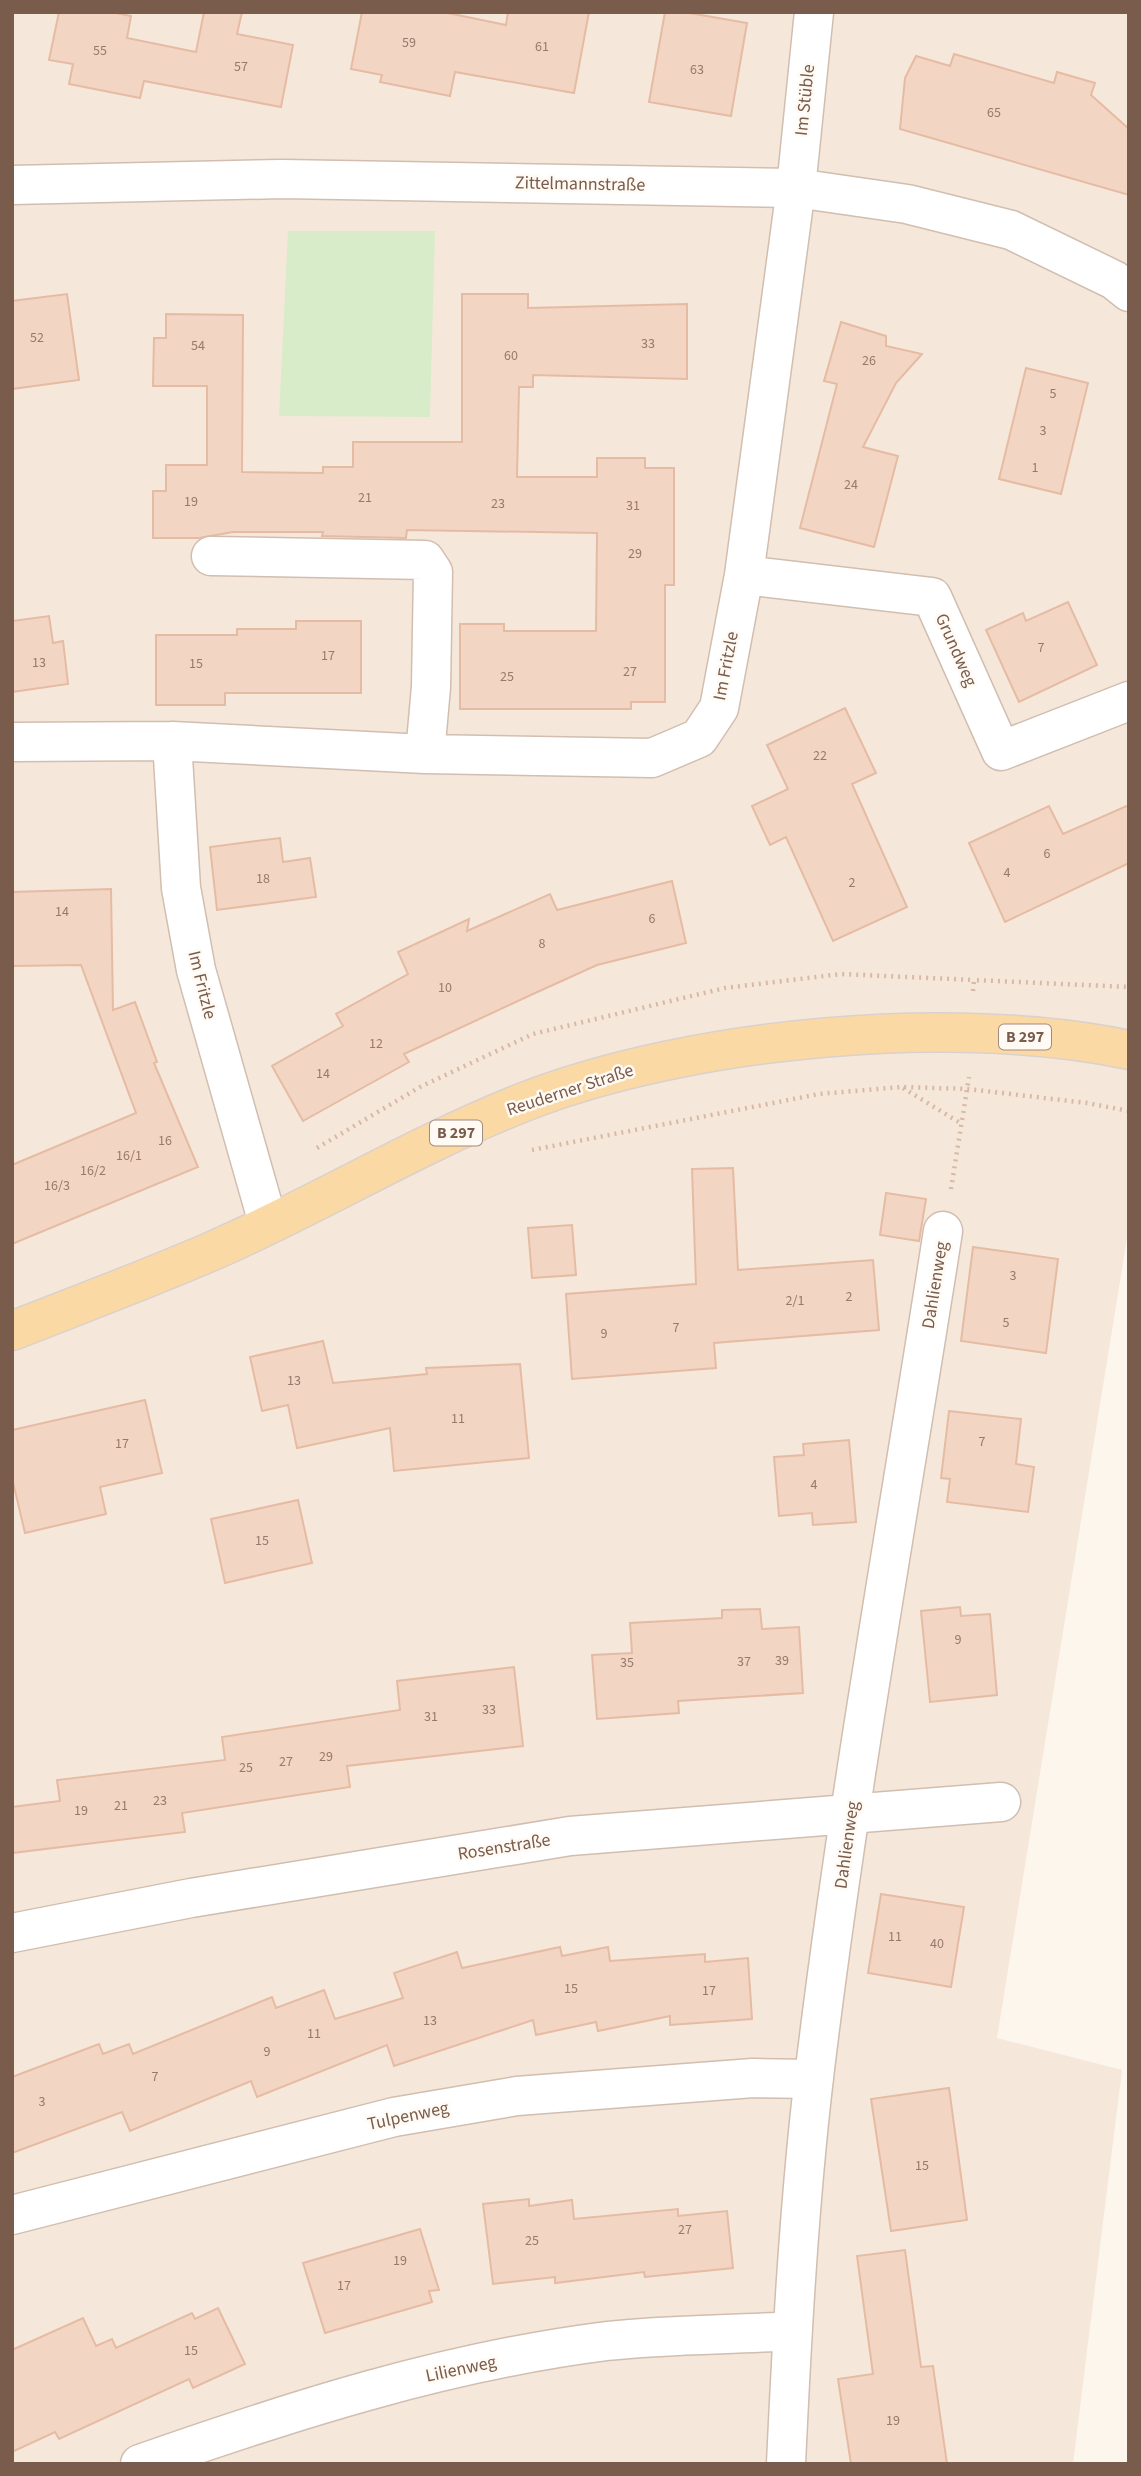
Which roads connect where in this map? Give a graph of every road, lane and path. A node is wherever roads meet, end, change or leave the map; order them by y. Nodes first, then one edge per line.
1 (814, 12) edge
2 (12, 185) edge
3 (796, 188) junction
4 (1129, 292) edge
5 (211, 556) dead end
6 (744, 575) junction
7 (1129, 701) edge
8 (173, 741) junction
9 (12, 742) edge
10 (425, 754) junction
11 (1129, 1050) edge
12 (901, 1087) junction
13 (968, 1089) junction
14 (1129, 1111) edge
15 (962, 1124) junction
16 (522, 1154) dead end
17 (268, 1223) junction
18 (943, 1231) joint
19 (12, 1331) edge
20 (1001, 1802) dead end
21 (851, 1816) junction
22 (12, 1934) edge
23 (814, 2079) junction
24 (12, 2215) edge
25 (792, 2331) junction
26 (139, 2464) edge
27 (786, 2464) edge

1 - 3 street, Im Stüble
2 - 3 street, Zittelmannstraße
3 - 4 street, Zittelmannstraße
3 - 6 street, Im Fritzle
5 - 10 street
6 - 7 street, Grundweg
6 - 10 street, Im Fritzle
8 - 9 street, Im Fritzle
8 - 10 street, Im Fritzle
8 - 17 street, Im Fritzle
11 - 17 main road, Reuderner Straße / B 297
12 - 13 path
12 - 15 path
12 - 16 path
13 - 14 path
13 - 15 path
15 - 18 path
17 - 19 main road, Reuderner Straße / B 297
18 - 21 street, Dahlienweg
20 - 21 street, Rosenstraße
21 - 22 street, Rosenstraße
21 - 23 street, Dahlienweg
23 - 24 street, Tulpenweg
23 - 25 street, Dahlienweg
25 - 26 street, Lilienweg
25 - 27 street, Dahlienweg

